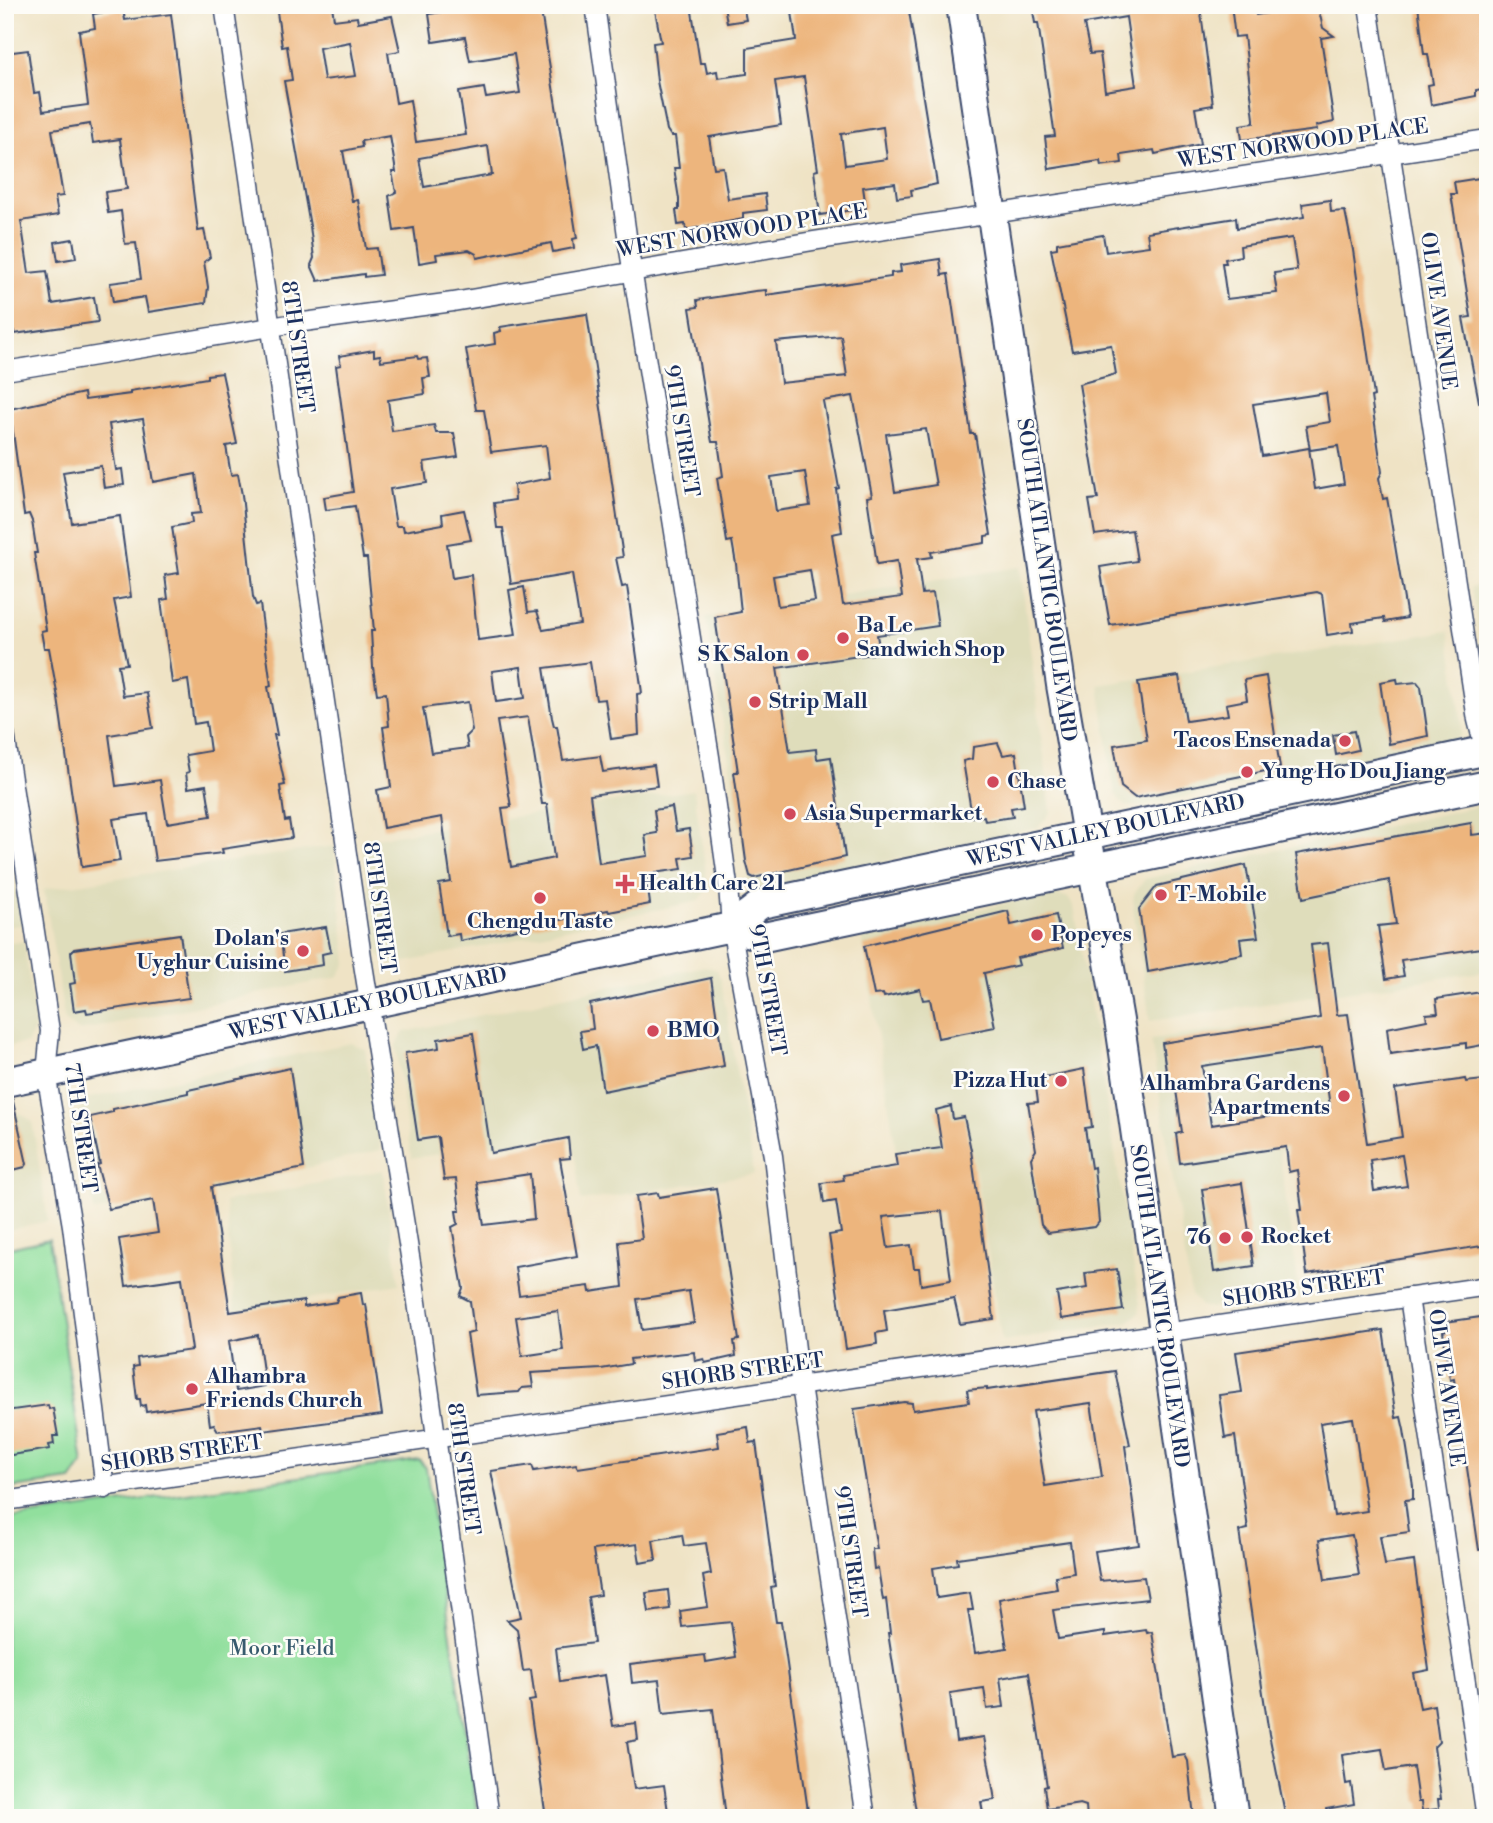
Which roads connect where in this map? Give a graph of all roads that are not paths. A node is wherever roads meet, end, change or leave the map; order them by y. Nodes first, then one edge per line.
1 (224, 5) edge
2 (595, 5) edge
3 (961, 5) edge
4 (1368, 5) edge
5 (1488, 139) edge
6 (1392, 154) junction
7 (992, 214) junction
8 (633, 272) junction
9 (271, 327) junction
10 (5, 371) edge
11 (5, 733) edge
12 (1487, 754) edge
13 (1488, 785) edge
14 (1085, 835) junction
15 (1092, 870) junction
16 (731, 927) junction
17 (371, 1003) junction
18 (46, 1073) junction
19 (5, 1082) edge
20 (1488, 1286) edge
21 (1409, 1297) junction
22 (1162, 1332) junction
23 (802, 1386) junction
24 (437, 1439) junction
25 (105, 1489) junction
26 (5, 1501) edge
27 (489, 1818) edge
28 (866, 1818) edge
29 (1234, 1818) edge
30 (1486, 1818) edge

1 - 9 street, 8TH STREET
2 - 8 street, 9TH STREET
3 - 7 main road, SOUTH ATLANTIC BOULEVARD
4 - 6 street, OLIVE AVENUE
5 - 6 street, WEST NORWOOD PLACE
6 - 7 street, WEST NORWOOD PLACE
6 - 12 street, OLIVE AVENUE
7 - 8 street, WEST NORWOOD PLACE
7 - 14 main road, SOUTH ATLANTIC BOULEVARD
8 - 9 street, WEST NORWOOD PLACE
8 - 16 street, 9TH STREET
9 - 10 street, WEST NORWOOD PLACE
9 - 17 street, 8TH STREET
11 - 18 street, 7TH STREET
12 - 14 main road, WEST VALLEY BOULEVARD
13 - 15 main road, WEST VALLEY BOULEVARD
14 - 15 main road, SOUTH ATLANTIC BOULEVARD
14 - 16 main road, WEST VALLEY BOULEVARD
15 - 16 main road, WEST VALLEY BOULEVARD
15 - 22 main road, SOUTH ATLANTIC BOULEVARD
16 - 17 main road, WEST VALLEY BOULEVARD
16 - 23 street, 9TH STREET
17 - 18 main road, WEST VALLEY BOULEVARD
17 - 24 street, 8TH STREET
18 - 19 main road, WEST VALLEY BOULEVARD
18 - 25 street, 7TH STREET
20 - 21 street, SHORB STREET
21 - 22 street, SHORB STREET
21 - 30 street, OLIVE AVENUE
22 - 23 street, SHORB STREET
22 - 29 main road, SOUTH ATLANTIC BOULEVARD
23 - 24 street, SHORB STREET
23 - 28 street, 9TH STREET
24 - 25 street, SHORB STREET
24 - 27 street, 8TH STREET
25 - 26 street, SHORB STREET

